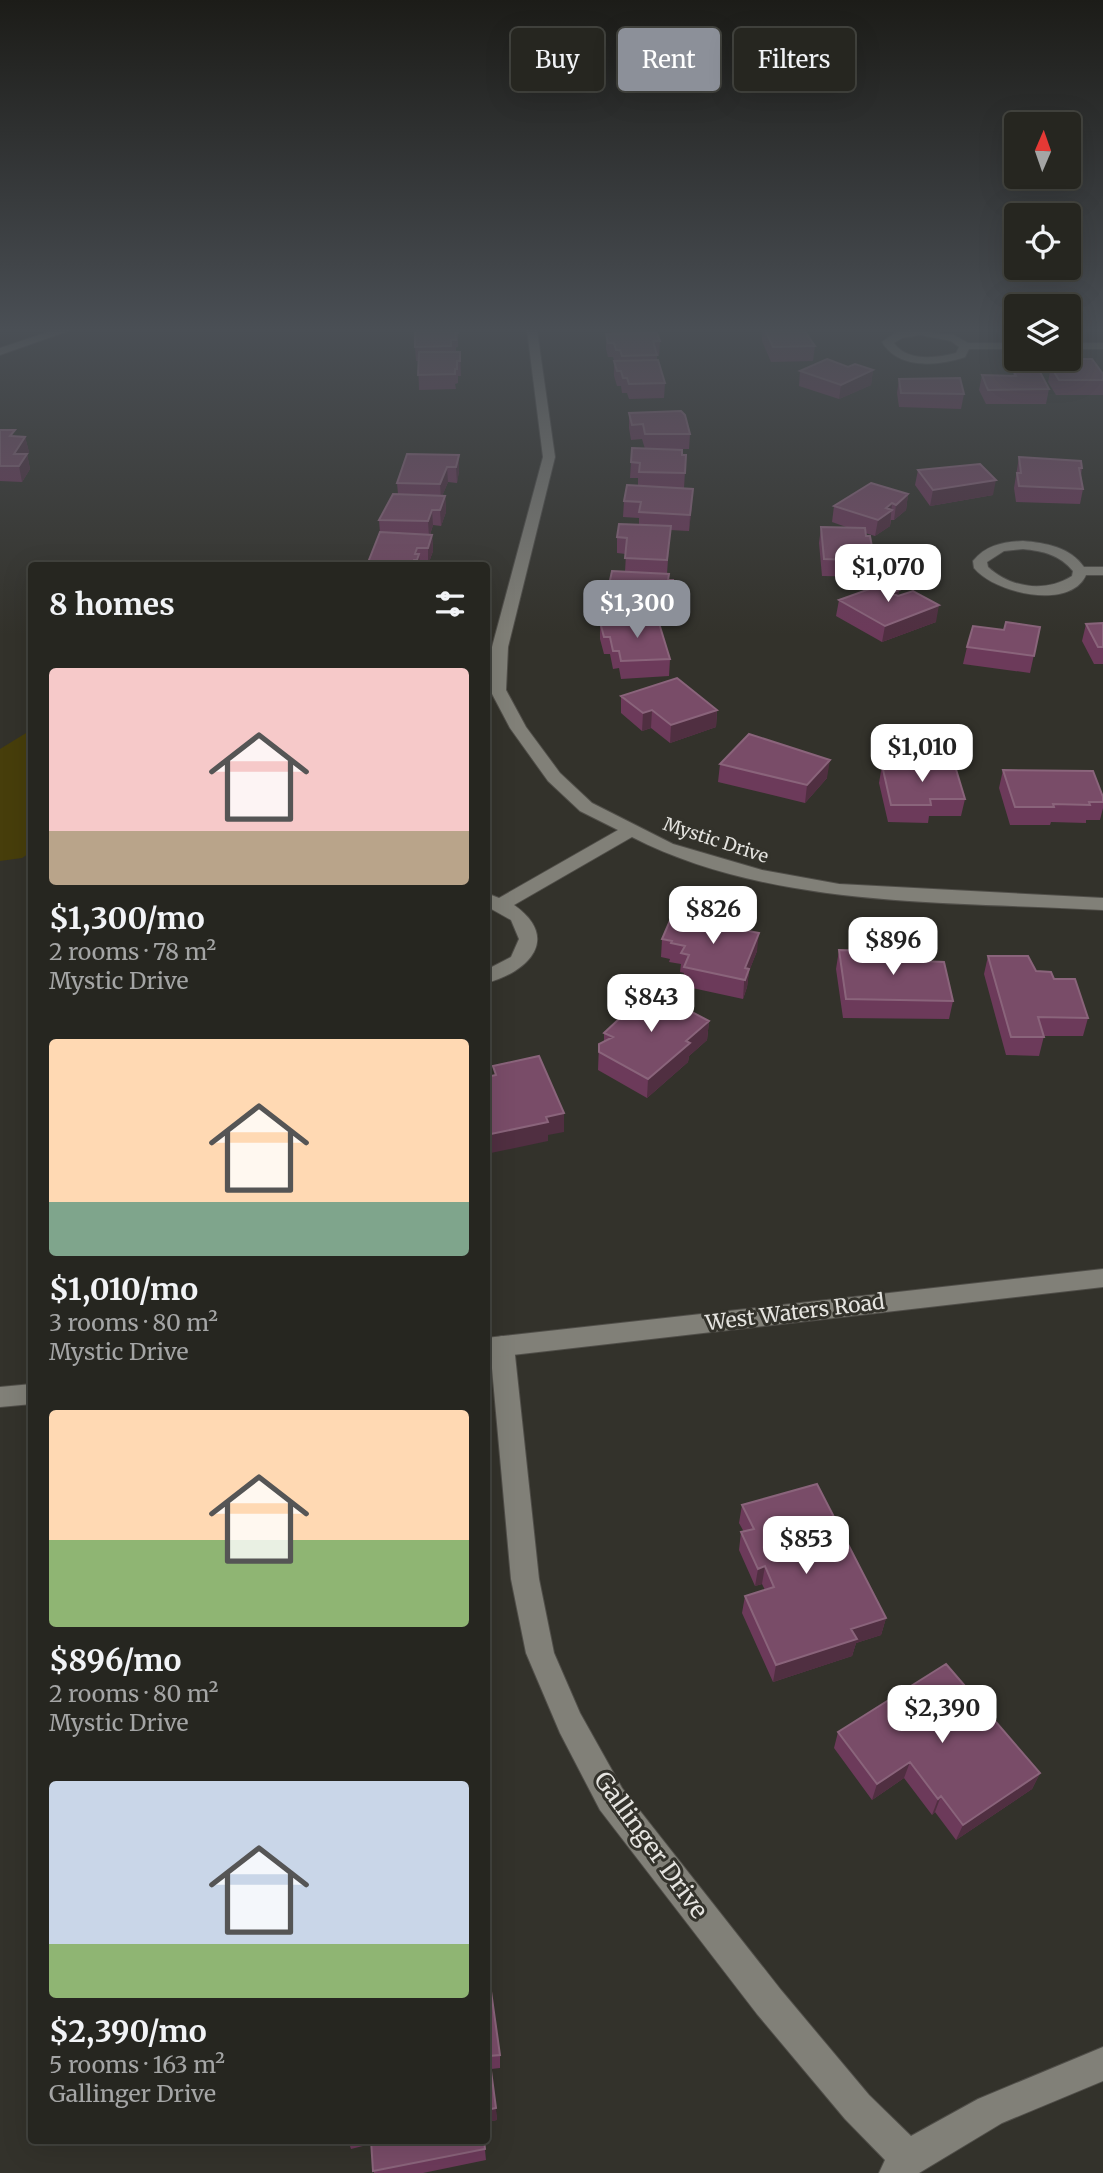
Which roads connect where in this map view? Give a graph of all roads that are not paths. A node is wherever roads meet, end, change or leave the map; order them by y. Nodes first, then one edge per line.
1 (546, 431) edge
2 (1080, 571) junction
3 (1103, 571) edge
4 (631, 830) junction
5 (494, 902) edge
6 (1103, 904) edge
7 (490, 976) edge
8 (1103, 1278) edge
9 (494, 1347) edge
10 (28, 1394) edge
11 (0, 1397) edge
12 (1103, 2064) edge
13 (903, 2166) edge

1 - 4 street, Mystic Drive
2 - 2 street
2 - 3 street
4 - 5 street
4 - 6 street, Mystic Drive
5 - 7 street
8 - 9 street, West Waters Road
9 - 13 street, Gallinger Drive
10 - 11 street
12 - 13 street

